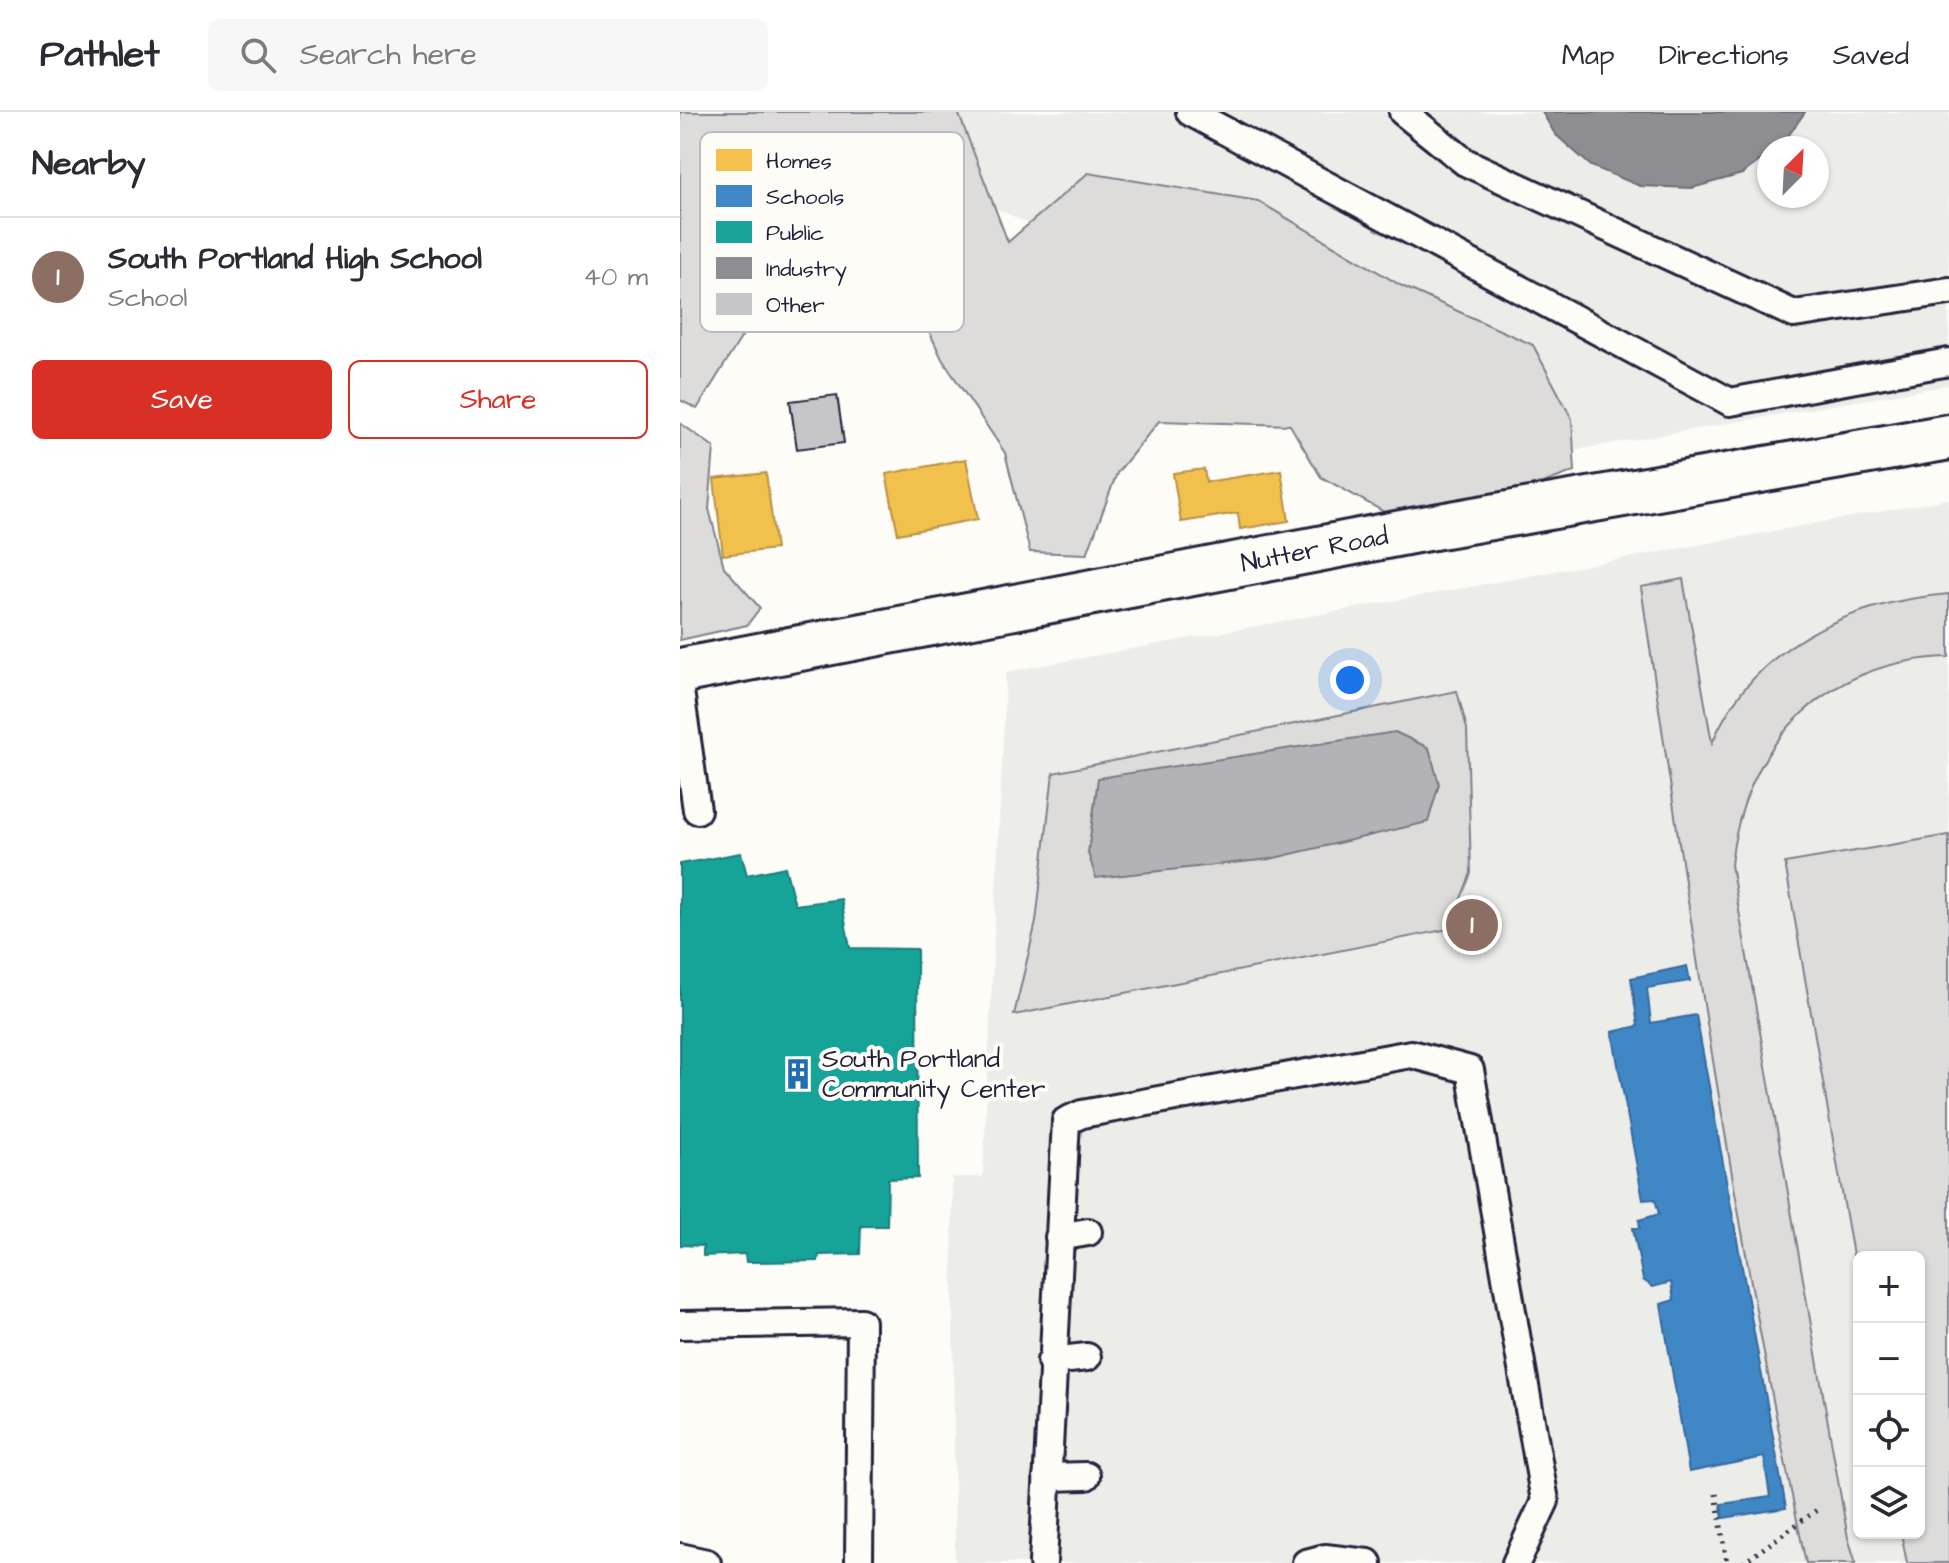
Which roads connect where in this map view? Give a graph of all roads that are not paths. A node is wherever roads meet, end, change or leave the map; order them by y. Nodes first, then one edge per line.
1 (1190, 112) edge
2 (1403, 112) edge
3 (1949, 291) edge
4 (1949, 362) edge
5 (1949, 437) edge
6 (680, 671) edge
7 (680, 691) edge
8 (697, 810) dead end
9 (1088, 1232) dead end
10 (1059, 1237) junction
11 (680, 1325) edge
12 (1087, 1357) dead end
13 (1051, 1361) junction
14 (1086, 1476) dead end
15 (1047, 1477) junction
16 (680, 1557) edge
17 (707, 1563) edge
18 (859, 1563) edge
19 (1043, 1563) edge
20 (1306, 1563) edge
21 (1368, 1563) edge
22 (1516, 1563) edge

1 - 4 lane
2 - 3 lane
5 - 6 street, Nutter Road
7 - 8 lane
9 - 10 lane
10 - 13 lane
10 - 22 lane
11 - 18 lane
12 - 13 lane
13 - 15 lane
14 - 15 lane
15 - 19 lane
16 - 17 lane
20 - 21 lane

